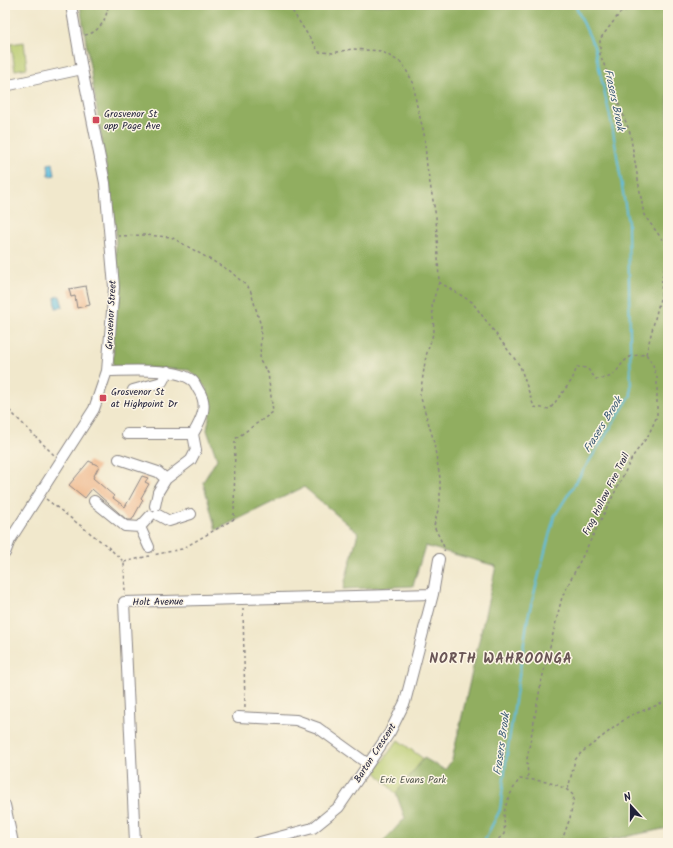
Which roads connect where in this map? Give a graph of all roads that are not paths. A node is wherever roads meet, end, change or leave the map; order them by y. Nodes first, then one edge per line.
1 (71, 5) edge
2 (82, 69) junction
3 (5, 86) edge
4 (108, 371) junction
5 (168, 371) junction
6 (133, 390) dead end
7 (127, 434) dead end
8 (193, 434) junction
9 (119, 459) dead end
10 (166, 479) junction
11 (94, 501) dead end
12 (154, 512) junction
13 (191, 514) dead end
14 (140, 527) junction
15 (7, 539) edge
16 (149, 547) dead end
17 (5, 552) edge
18 (439, 559) road end
19 (433, 594) junction
20 (238, 717) dead end
21 (368, 764) junction
22 (5, 804) edge
23 (13, 843) edge
24 (135, 843) edge
25 (256, 843) edge

1 - 2 street, Grosvenor Street
2 - 3 street
2 - 4 street, Grosvenor Street
4 - 5 street
4 - 15 street, Grosvenor Street
5 - 6 street
5 - 8 street
7 - 8 street
8 - 10 street
9 - 10 street
10 - 12 street
11 - 14 street
12 - 13 street
12 - 14 street
14 - 16 street
15 - 17 street, Grosvenor Street
18 - 19 street, Barton Crescent
19 - 21 street, Barton Crescent
19 - 24 street, Holt Avenue
20 - 21 street
21 - 25 street, Barton Crescent
22 - 23 street

